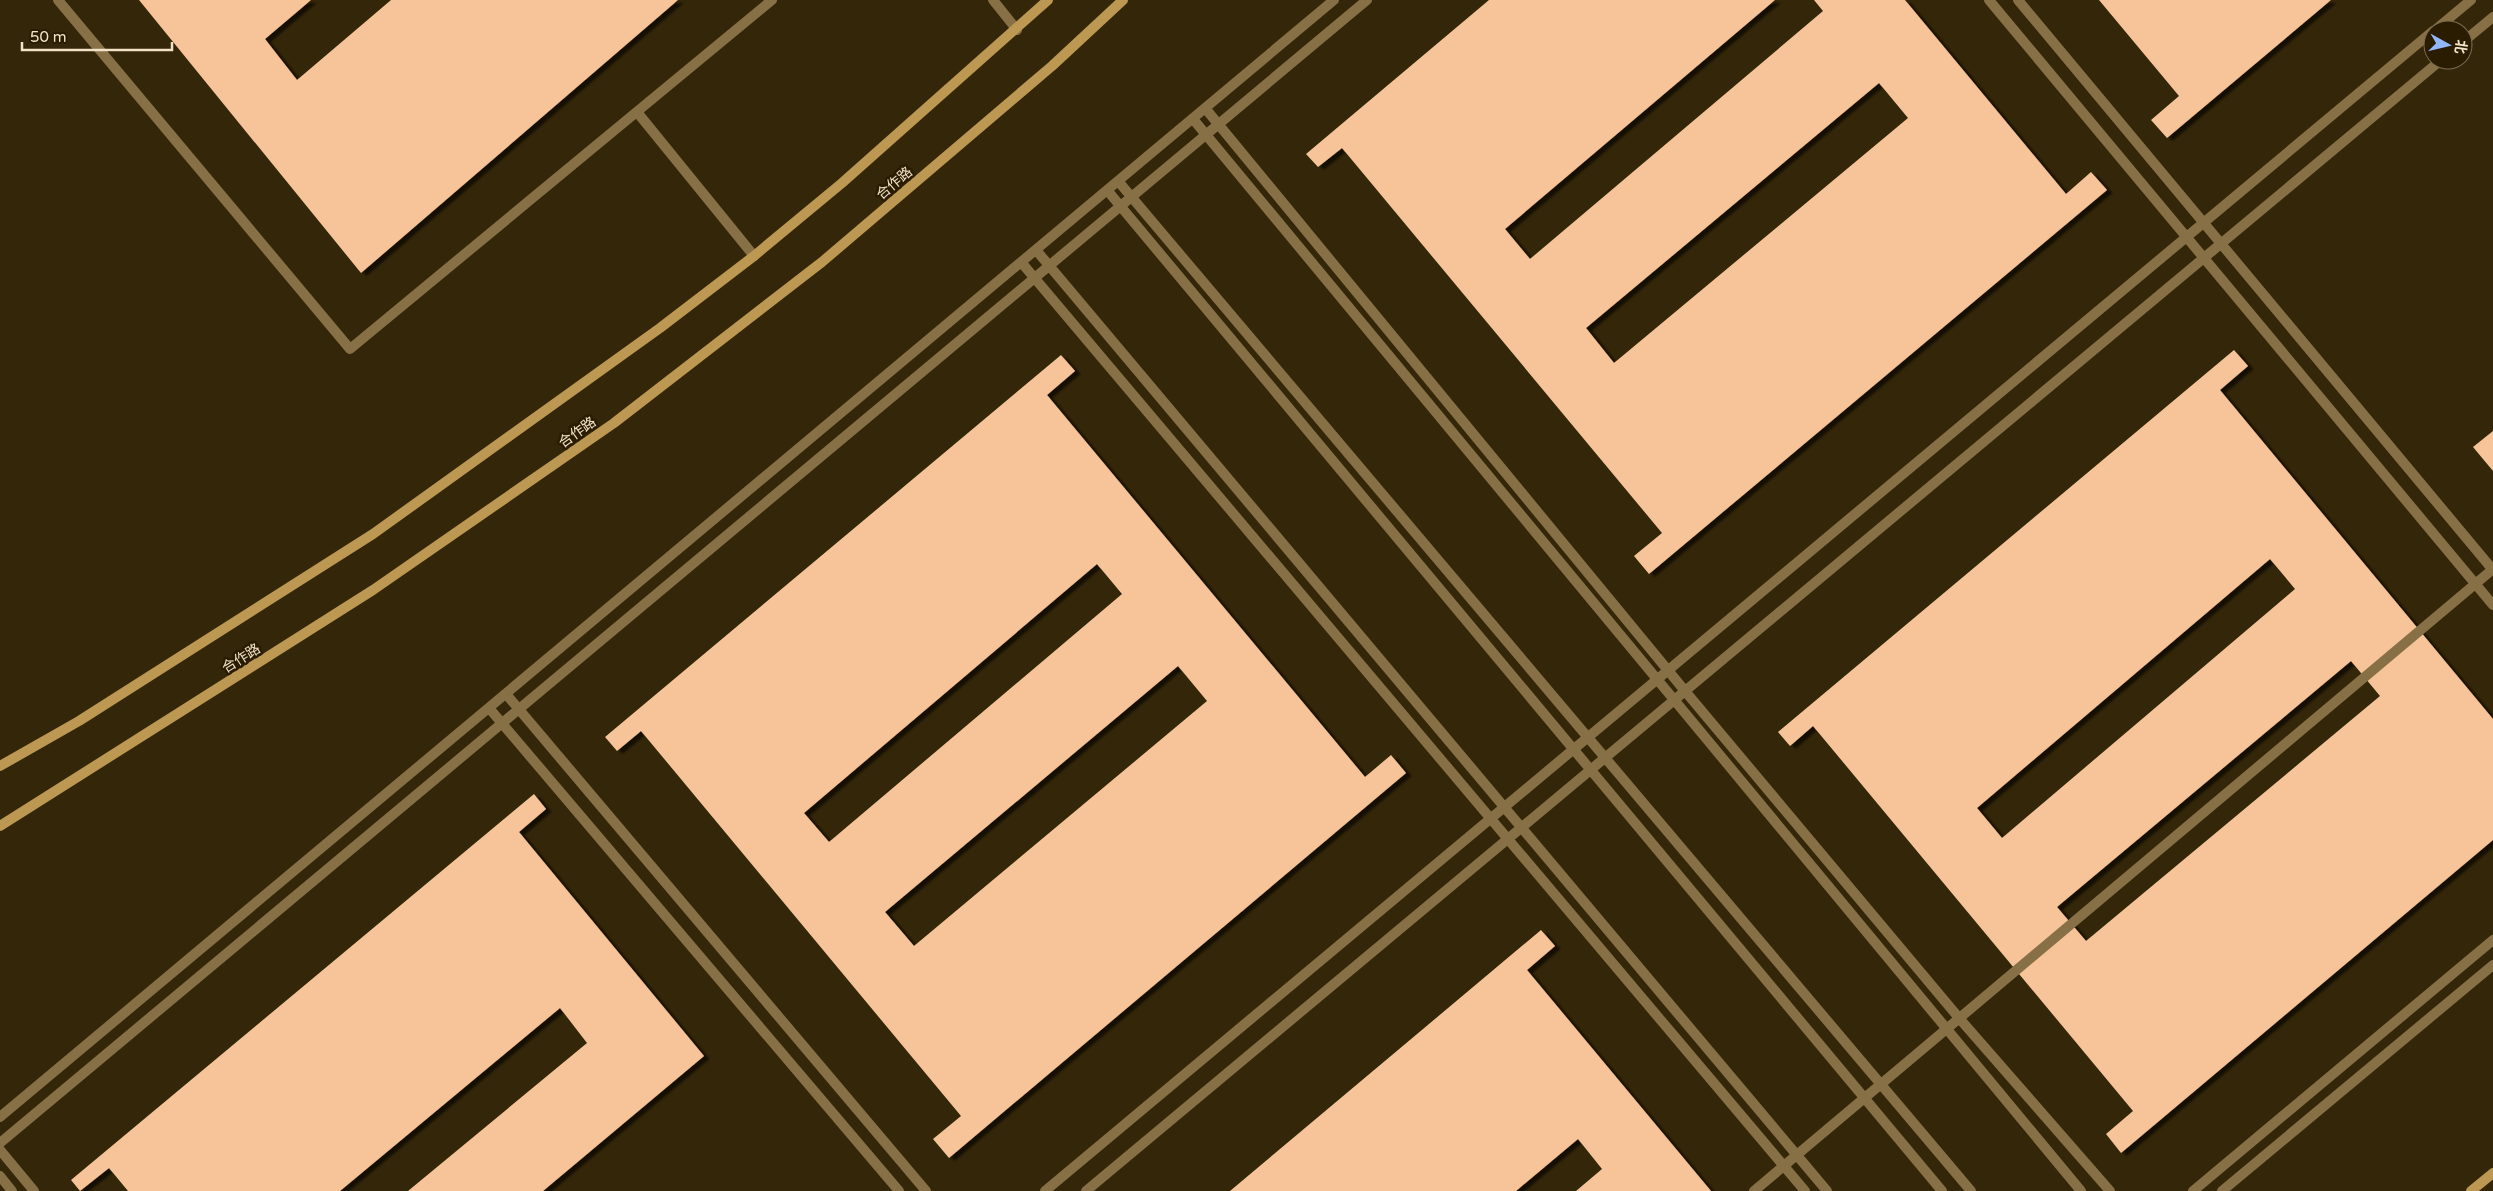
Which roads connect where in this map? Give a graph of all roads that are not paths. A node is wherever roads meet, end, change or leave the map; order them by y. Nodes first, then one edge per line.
1 (58, 0) edge
2 (772, 0) edge
3 (993, 0) edge
4 (1048, 0) edge
5 (1124, 0) edge
6 (1334, 0) edge
7 (1367, 0) edge
8 (1989, 0) edge
9 (2018, 0) edge
10 (2471, 0) edge
11 (2493, 17) edge
12 (2447, 20) edge
13 (1018, 30) junction
14 (2473, 34) edge
15 (2423, 40) edge
16 (2429, 70) edge
17 (1205, 108) junction
18 (637, 112) junction
19 (1192, 119) junction
20 (1218, 125) junction
21 (1206, 135) junction
22 (1118, 181) junction
23 (1107, 190) junction
24 (1132, 197) junction
25 (1120, 206) junction
26 (2204, 223) junction
27 (2187, 237) junction
28 (2221, 244) junction
29 (1036, 250) junction
30 (754, 256) junction
31 (2204, 258) junction
32 (1021, 262) junction
33 (1049, 265) junction
34 (1034, 278) junction
35 (2493, 569) edge
36 (2475, 584) junction
37 (2493, 605) edge
38 (1668, 670) junction
39 (1657, 680) junction
40 (1685, 691) junction
41 (506, 694) junction
42 (1674, 700) junction
43 (489, 708) junction
44 (519, 709) junction
45 (502, 723) junction
46 (1588, 737) junction
47 (1574, 750) junction
48 (1605, 758) junction
49 (0, 766) edge
50 (1590, 770) junction
51 (1505, 807) junction
52 (1491, 819) junction
53 (0, 826) edge
54 (1522, 828) junction
55 (1508, 839) junction
56 (2493, 940) edge
57 (2493, 965) edge
58 (1959, 1018) junction
59 (1946, 1029) junction
60 (1881, 1084) junction
61 (1864, 1098) junction
62 (0, 1117) edge
63 (0, 1143) edge
64 (0, 1150) edge
65 (1796, 1155) junction
66 (1784, 1166) junction
67 (2493, 1173) edge
68 (0, 1176) edge
69 (12, 1191) edge
70 (34, 1191) edge
71 (899, 1191) edge
72 (926, 1191) edge
73 (1045, 1191) edge
74 (1086, 1191) edge
75 (1754, 1191) edge
76 (1805, 1191) edge
77 (1827, 1191) edge
78 (1942, 1191) edge
79 (1971, 1191) edge
80 (2080, 1191) edge
81 (2110, 1191) edge
82 (2193, 1191) edge
83 (2222, 1191) edge
84 (2471, 1191) edge

1 - 18 lane
2 - 18 lane
3 - 13 lane
4 - 13 main road
5 - 53 main road, 合作路
6 - 17 lane
7 - 20 lane
8 - 27 lane
9 - 26 lane
10 - 12 lane
11 - 14 lane
13 - 30 main road
15 - 26 lane
16 - 28 lane
17 - 19 lane
17 - 20 lane
18 - 30 lane
19 - 21 lane
19 - 22 lane
20 - 21 lane
20 - 38 lane
21 - 24 lane
21 - 39 lane
22 - 23 lane
22 - 24 lane
23 - 25 lane
23 - 29 lane
24 - 25 lane
24 - 46 lane
25 - 33 lane
25 - 47 lane
26 - 27 lane
26 - 28 lane
27 - 31 lane
27 - 38 lane
28 - 31 lane
28 - 35 lane
29 - 32 lane
29 - 33 lane
30 - 49 main road
31 - 36 lane
31 - 40 lane
32 - 34 lane
32 - 41 lane
33 - 34 lane
33 - 51 lane
34 - 44 lane
34 - 52 lane
35 - 36 lane
36 - 37 lane
36 - 58 lane
38 - 39 lane
38 - 40 lane
39 - 42 lane
39 - 46 lane
40 - 42 lane
40 - 58 lane
41 - 43 lane
41 - 44 lane
42 - 48 lane
42 - 59 lane
43 - 45 lane
43 - 62 lane
44 - 45 lane
44 - 72 lane
45 - 63 lane
45 - 71 lane
46 - 47 lane
46 - 48 lane
47 - 50 lane
47 - 51 lane
48 - 50 lane
48 - 60 lane
50 - 54 lane
50 - 61 lane
51 - 52 lane
51 - 54 lane
52 - 55 lane
52 - 73 lane
54 - 55 lane
54 - 65 lane
55 - 66 lane
55 - 74 lane
56 - 82 lane
57 - 83 lane
58 - 59 lane
58 - 81 lane
59 - 60 lane
59 - 80 lane
60 - 61 lane
60 - 79 lane
61 - 65 lane
61 - 78 lane
64 - 70 lane
65 - 66 lane
65 - 77 lane
66 - 75 lane
66 - 76 lane
67 - 84 main road
68 - 69 lane

